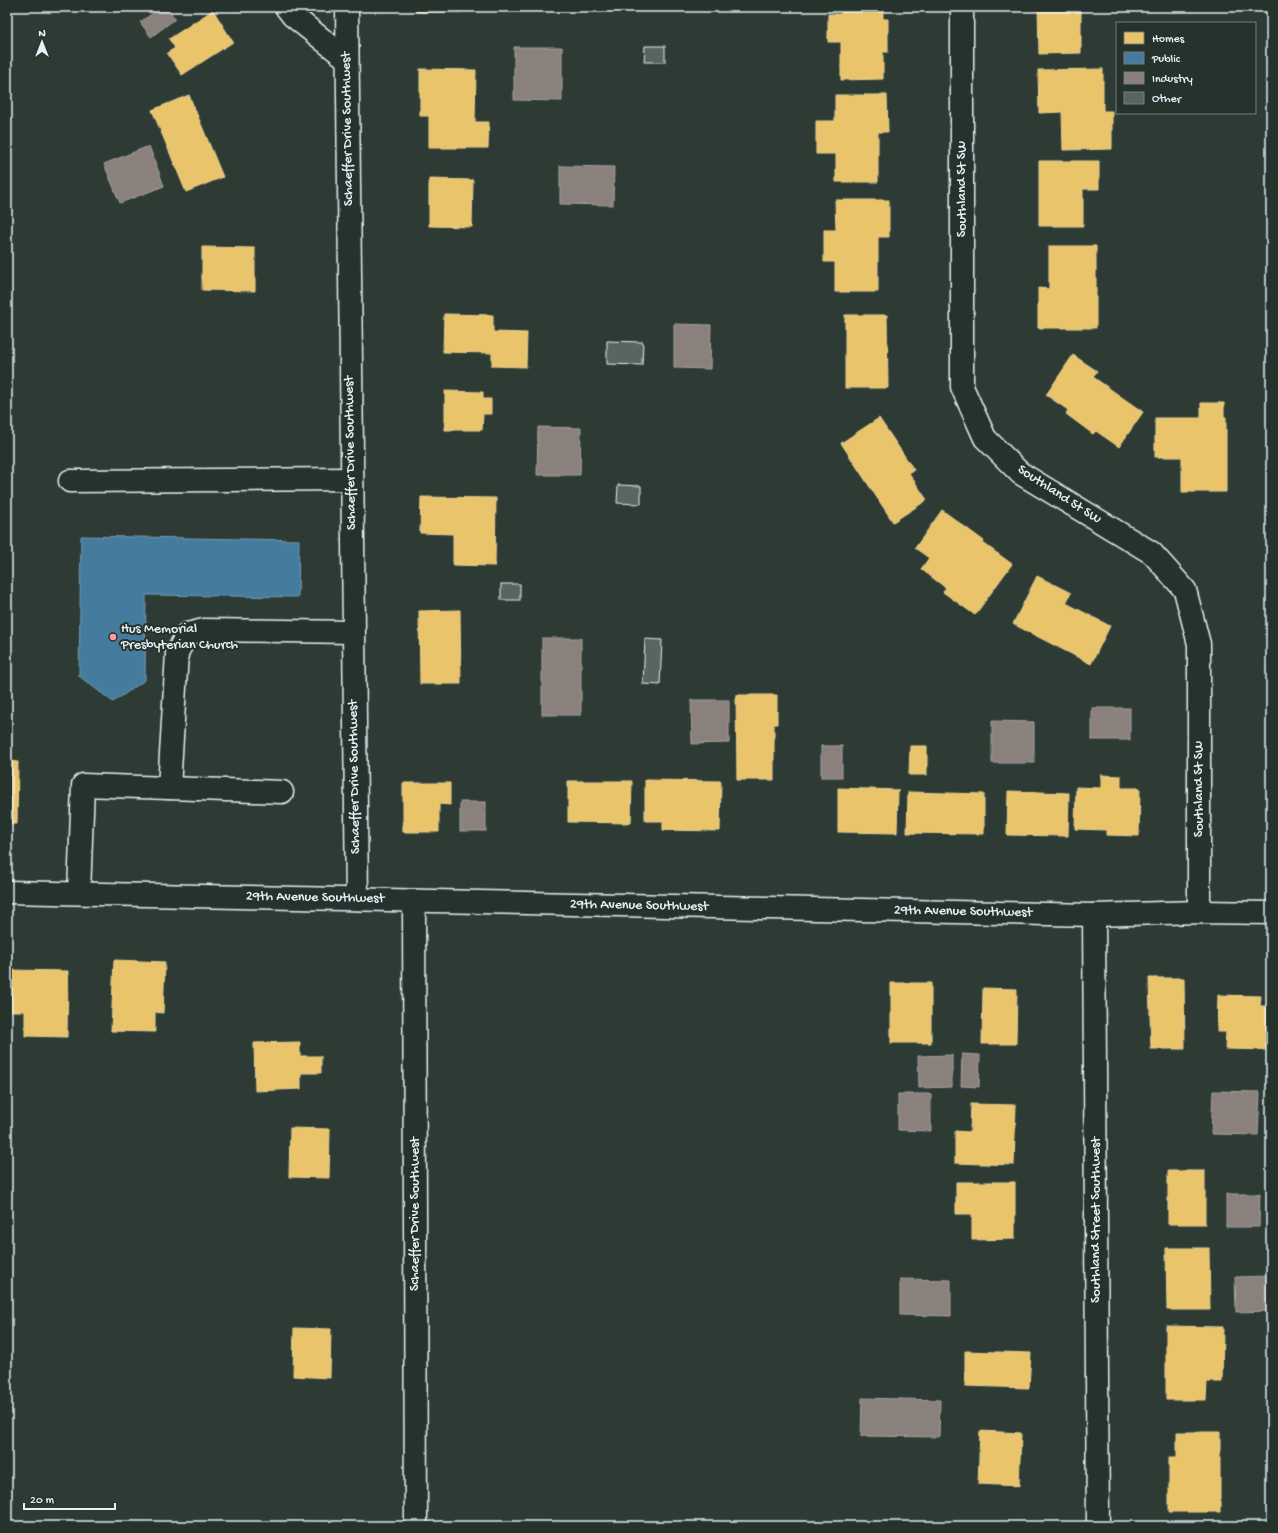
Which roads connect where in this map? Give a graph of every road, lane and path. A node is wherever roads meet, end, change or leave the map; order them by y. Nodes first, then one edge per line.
1 (286, 7) edge
2 (347, 7) edge
3 (962, 7) edge
4 (347, 59) junction
5 (352, 479) junction
6 (70, 481) dead end
7 (354, 632) junction
8 (169, 788) junction
9 (282, 792) dead end
10 (7, 892) edge
11 (79, 893) junction
12 (357, 899) junction
13 (414, 901) junction
14 (1199, 912) junction
15 (1271, 913) edge
16 (1094, 915) junction
17 (416, 1526) edge
18 (1098, 1526) edge

1 - 4 street
2 - 4 street, Schaeffer Drive Southwest
3 - 14 street, Southland St SW
4 - 5 street, Schaeffer Drive Southwest
5 - 6 street
5 - 7 street, Schaeffer Drive Southwest
7 - 8 street
7 - 12 street, Schaeffer Drive Southwest
8 - 9 street
8 - 11 street
10 - 11 street, 29th Avenue Southwest
11 - 12 street, 29th Avenue Southwest
12 - 13 street, 29th Avenue Southwest
13 - 16 street, 29th Avenue Southwest
13 - 17 street, Schaeffer Drive Southwest
14 - 15 street, 29th Avenue Southwest
14 - 16 street, 29th Avenue Southwest
16 - 18 street, Southland Street Southwest

